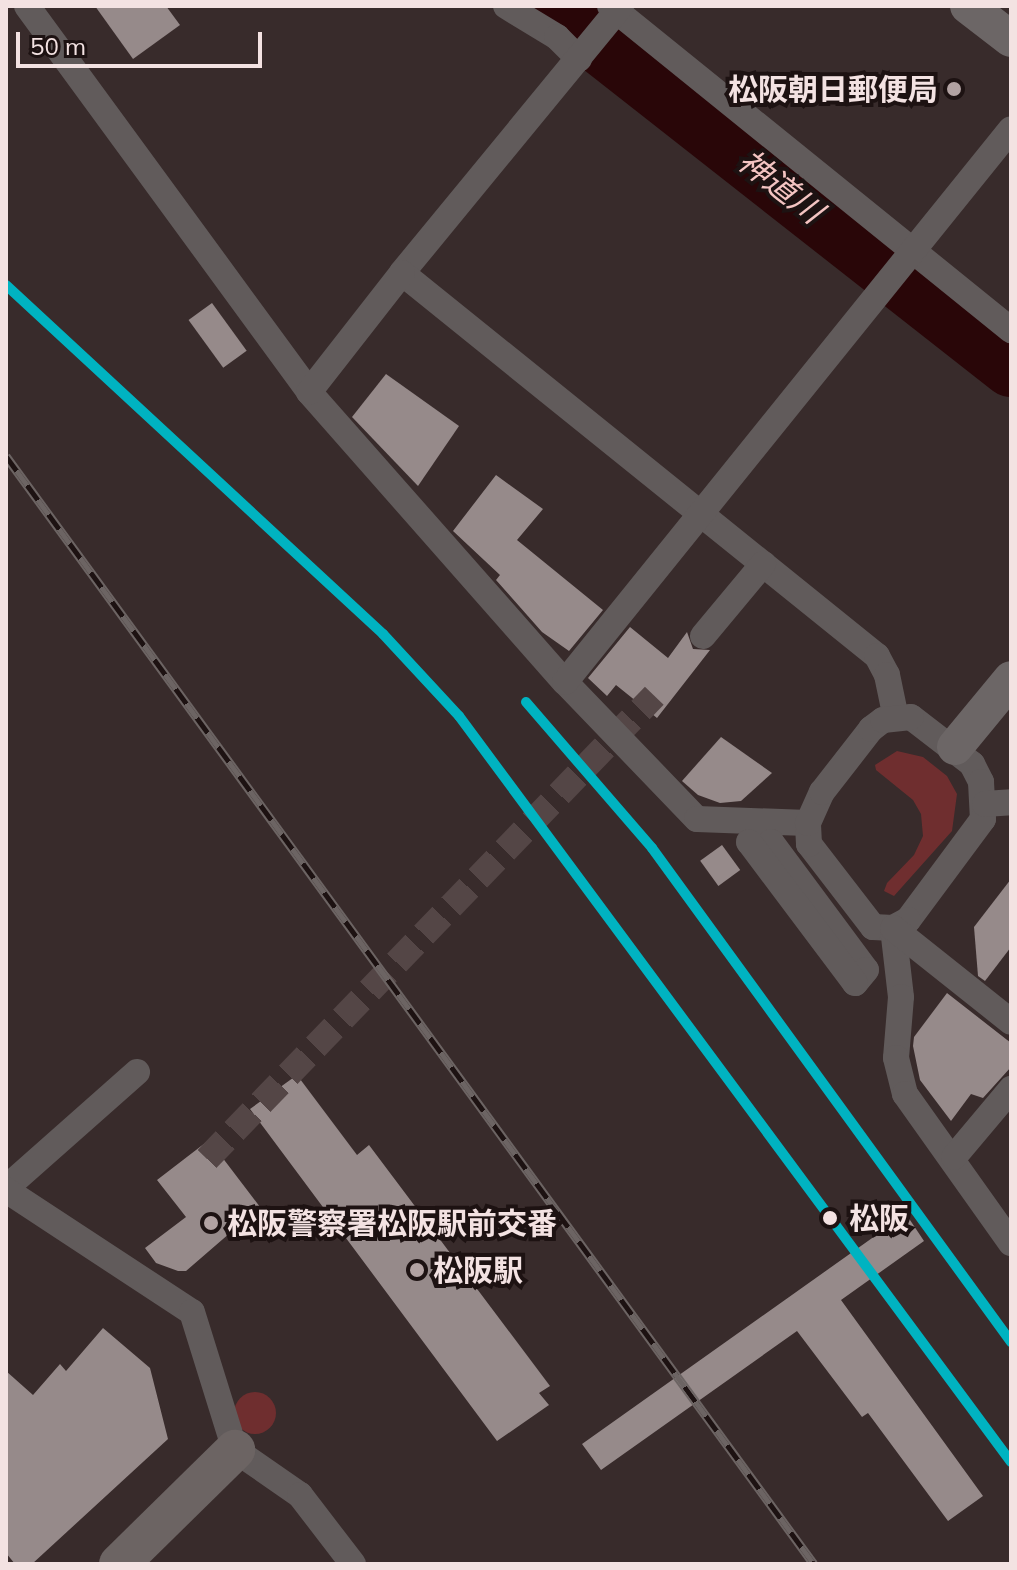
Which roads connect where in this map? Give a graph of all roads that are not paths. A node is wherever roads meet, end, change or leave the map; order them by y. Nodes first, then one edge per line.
1 (27, 6) edge
2 (506, 6) edge
3 (968, 6) edge
4 (614, 11) edge
5 (1011, 39) edge
6 (582, 54) junction
7 (1011, 129) edge
8 (909, 253) junction
9 (402, 273) junction
10 (1011, 330) edge
11 (309, 392) junction
12 (699, 512) junction
13 (763, 564) junction
14 (703, 636) dead end
15 (1011, 679) edge
16 (565, 682) junction
17 (896, 718) junction
18 (955, 747) junction
19 (1011, 802) edge
20 (985, 804) junction
21 (808, 823) junction
22 (749, 842) joint
23 (893, 928) junction
24 (1011, 1022) edge
25 (137, 1072) dead end
26 (1011, 1089) edge
27 (954, 1157) junction
28 (6, 1189) edge
29 (1011, 1243) edge
30 (235, 1450) junction
31 (119, 1564) edge
32 (353, 1564) edge

1 - 11 street
2 - 6 street
3 - 5 main road
4 - 6 street
4 - 8 street
6 - 9 street
7 - 8 street
8 - 10 street
8 - 12 street
9 - 11 street
9 - 12 street
11 - 16 street
12 - 13 street
12 - 16 street
13 - 14 street
13 - 17 street
15 - 18 main road
16 - 21 street
17 - 18 street
17 - 21 street
18 - 20 street
19 - 20 street
20 - 23 street
21 - 23 street
22 - 22 street
23 - 24 street
23 - 27 street
25 - 28 street
26 - 27 street
27 - 29 street
28 - 30 street
30 - 31 main road
30 - 32 street

